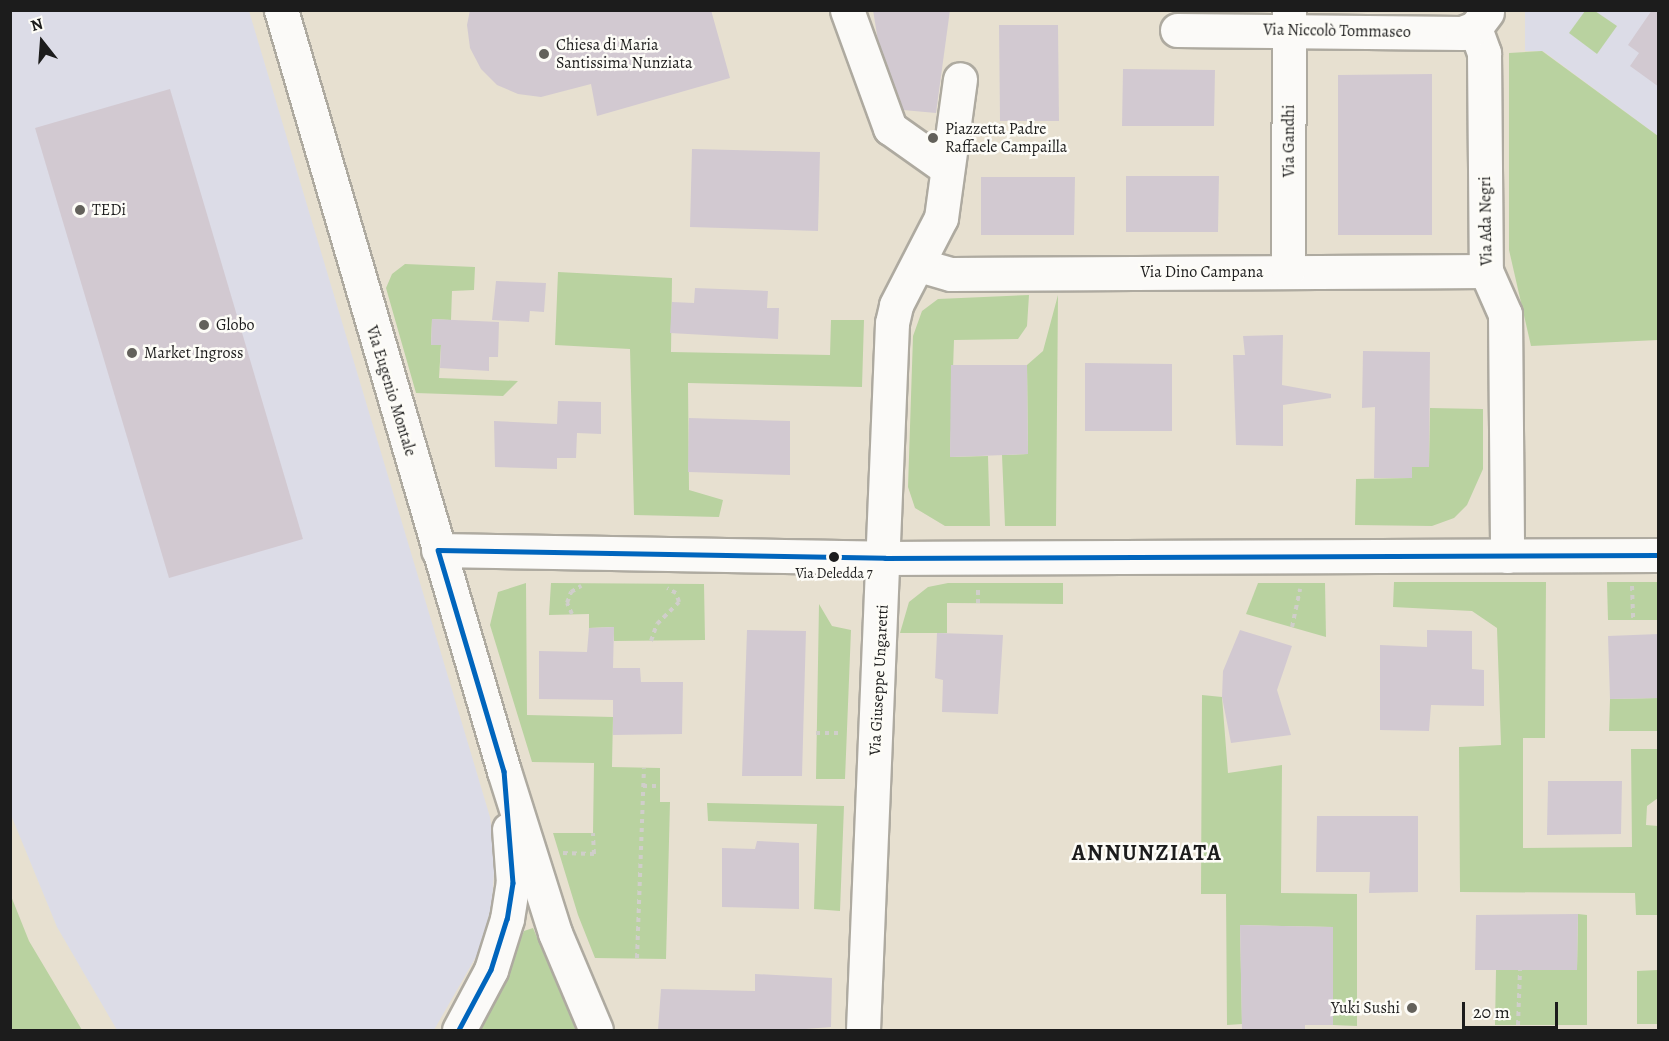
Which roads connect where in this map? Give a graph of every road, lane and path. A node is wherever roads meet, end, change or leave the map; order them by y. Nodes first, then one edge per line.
1 (281, 10) edge
2 (847, 10) edge
3 (1481, 19) edge
4 (1289, 21) edge
5 (1177, 30) dead end
6 (960, 79) dead end
7 (945, 167) junction
8 (919, 265) junction
9 (1288, 271) junction
10 (1486, 271) junction
11 (438, 550) junction
12 (1659, 555) edge
13 (1507, 556) junction
14 (885, 558) junction
15 (1632, 582) dead end
16 (587, 583) dead end
17 (1301, 583) dead end
18 (659, 584) dead end
19 (572, 614) dead end
20 (1633, 620) dead end
21 (1292, 627) dead end
22 (651, 641) dead end
23 (816, 733) dead end
24 (847, 733) dead end
25 (644, 768) dead end
26 (504, 771) junction
27 (643, 786) junction
28 (660, 786) dead end
29 (593, 833) dead end
30 (559, 853) dead end
31 (637, 958) dead end
32 (1520, 970) dead end
33 (1518, 1025) dead end
34 (459, 1030) edge
35 (597, 1030) edge
36 (863, 1030) edge

1 - 11 street, Via Eugenio Montale
2 - 7 street
3 - 4 street, Via Niccolò Tommaseo
3 - 10 street, Via Ada Negri
4 - 5 street, Via Niccolò Tommaseo
4 - 9 street, Via Gandhi
6 - 7 street, Via Giuseppe Ungaretti
7 - 8 street, Via Giuseppe Ungaretti
8 - 9 street, Via Dino Campana
8 - 14 street, Via Giuseppe Ungaretti
9 - 10 street, Via Dino Campana
10 - 13 street, Via Ada Negri
11 - 14 street
11 - 26 street, Via Eugenio Montale
12 - 13 street
13 - 14 street
14 - 36 street, Via Giuseppe Ungaretti
15 - 20 path
16 - 19 path
17 - 21 path
18 - 22 path
23 - 24 path
25 - 27 path
26 - 34 street
26 - 35 street
27 - 28 path
27 - 31 path
29 - 30 path
32 - 33 path

